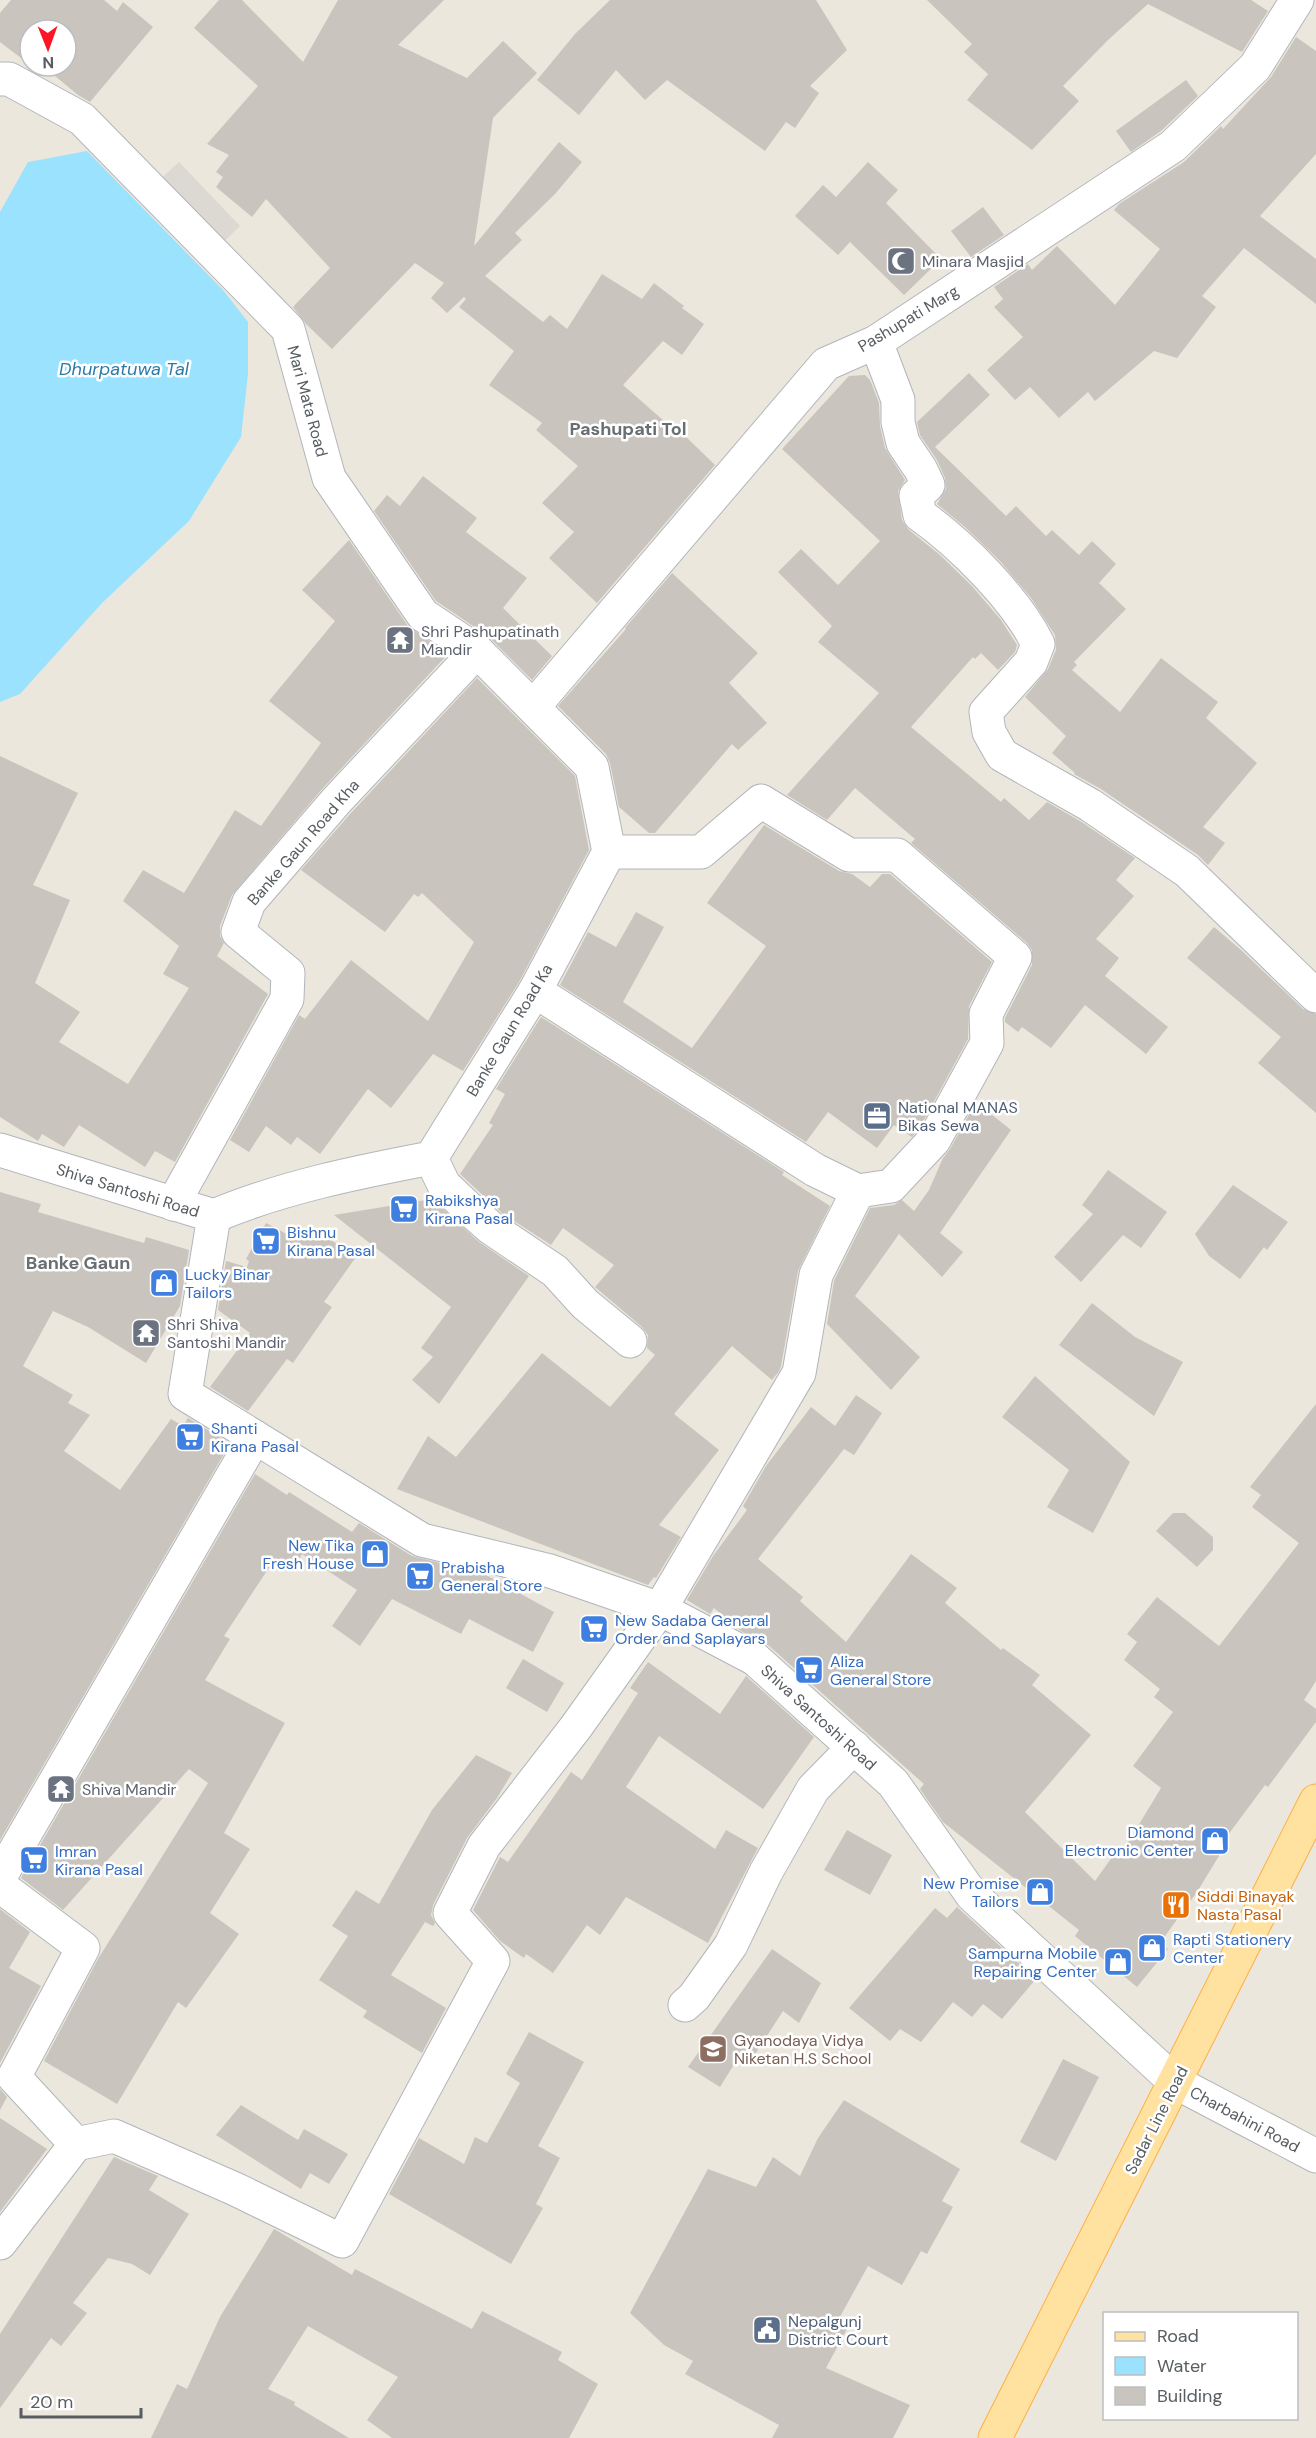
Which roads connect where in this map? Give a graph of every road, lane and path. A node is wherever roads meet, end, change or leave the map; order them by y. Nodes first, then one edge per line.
1 (1297, 0) edge
2 (0, 79) edge
3 (876, 342) junction
4 (477, 651) junction
5 (534, 706) junction
6 (609, 852) junction
7 (535, 991) junction
8 (1316, 996) edge
9 (0, 1150) edge
10 (431, 1158) junction
11 (858, 1191) junction
12 (173, 1204) junction
13 (214, 1216) junction
14 (630, 1341) dead end
15 (255, 1437) junction
16 (660, 1609) junction
17 (854, 1747) junction
18 (1316, 1801) edge
19 (0, 1877) edge
20 (0, 1886) edge
21 (685, 2006) dead end
22 (1175, 2082) junction
23 (76, 2144) junction
24 (1316, 2156) edge
25 (0, 2243) edge
26 (994, 2438) edge

1 - 3 street, Pashupati Marg
2 - 4 street, Mari Mata Road
3 - 5 street, Pashupati Marg
3 - 8 street
4 - 5 street, Mari Mata Road
4 - 12 street, Banke Gaun Road Kha
5 - 6 street
6 - 7 street, Banke Gaun Road Ka
6 - 11 street
7 - 10 street, Banke Gaun Road Ka
7 - 11 street
9 - 12 street, Shiva Santoshi Road
10 - 13 street
10 - 14 street
11 - 16 street
12 - 13 street, Shiva Santoshi Road
13 - 15 street, Shiva Santoshi Road
15 - 16 street, Shiva Santoshi Road
15 - 19 street
16 - 17 street, Shiva Santoshi Road
16 - 23 street
17 - 21 street
17 - 22 street, Shiva Santoshi Road
18 - 22 main road, Sadar Line Road
20 - 23 street
22 - 24 street, Charbahini Road
22 - 26 main road, Sadar Line Road
23 - 25 street

